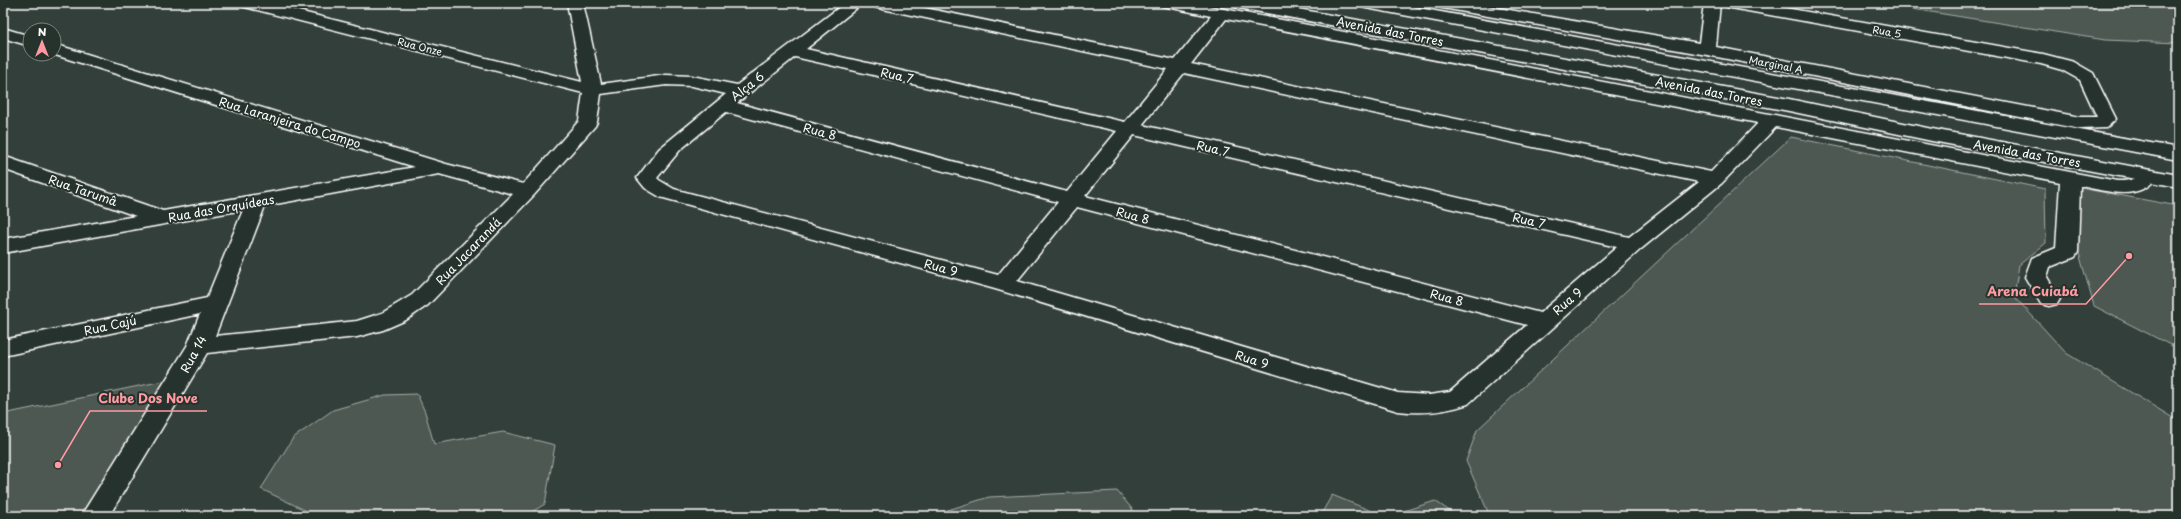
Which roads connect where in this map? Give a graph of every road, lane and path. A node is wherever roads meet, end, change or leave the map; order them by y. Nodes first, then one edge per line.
1 (247, 3) edge
2 (575, 3) edge
3 (854, 3) edge
4 (878, 3) edge
5 (1168, 3) edge
6 (1240, 3) edge
7 (1366, 3) edge
8 (1443, 3) edge
9 (1712, 3) edge
10 (1731, 3) edge
11 (1222, 14) junction
12 (3, 33) edge
13 (22, 39) edge
14 (1707, 50) junction
15 (62, 51) edge
16 (793, 51) junction
17 (1180, 66) junction
18 (593, 90) junction
19 (739, 91) junction
20 (1838, 91) junction
21 (723, 105) junction
22 (1939, 109) junction
23 (1818, 112) junction
24 (2107, 119) joint
25 (1771, 121) junction
26 (1129, 129) junction
27 (1932, 135) junction
28 (2178, 154) edge
29 (3, 162) edge
30 (439, 168) junction
31 (2149, 175) junction
32 (648, 178) joint
33 (2070, 178) junction
34 (1715, 179) junction
35 (2178, 181) edge
36 (527, 191) junction
37 (1071, 199) junction
38 (256, 202) junction
39 (164, 218) junction
40 (1633, 244) junction
41 (3, 246) edge
42 (1003, 284) junction
43 (2049, 299) dead end
44 (217, 303) junction
45 (1544, 322) junction
46 (199, 346) junction
47 (3, 348) edge
48 (95, 516) edge

1 - 18 street, Rua Onze
2 - 18 street, Rua Jacarandá
3 - 16 street, Alça 6
4 - 17 street
5 - 11 street
6 - 23 street, Avenida das Torres
7 - 20 street, Avenida das Torres
8 - 14 street, Marginal A
9 - 14 street
10 - 24 street, Rua 5
11 - 17 street
11 - 25 street
12 - 13 street
14 - 24 street, Marginal A
15 - 30 street, Rua Laranjeira do Campo
16 - 19 street, Alça 6
16 - 26 street, Rua 7
17 - 26 street
17 - 34 street
18 - 19 street
18 - 36 street, Rua Jacarandá
19 - 21 street, Alça 6
20 - 22 street, Avenida das Torres
20 - 23 street
21 - 32 street, Alça 6
21 - 37 street, Rua 8
22 - 27 street
22 - 28 street, Avenida das Torres
23 - 27 street, Avenida das Torres
25 - 33 street
25 - 34 street, Rua 9
26 - 37 street
26 - 40 street, Rua 7
27 - 31 street, Avenida das Torres
29 - 39 street, Rua Tarumâ
30 - 36 street, Rua Laranjeira do Campo
30 - 38 street, Rua das Orquídeas
31 - 33 street
31 - 35 street, Avenida das Torres
32 - 42 street, Rua 9
33 - 43 street
34 - 40 street, Rua 9
36 - 46 street, Rua Jacarandá
37 - 42 street
37 - 45 street, Rua 8
38 - 39 street, Rua das Orquídeas
38 - 44 street, Rua 14
39 - 41 street, Rua das Orquídeas
40 - 45 street, Rua 9
42 - 45 street, Rua 9
44 - 46 street, Rua 14
44 - 47 street, Rua Cajú
46 - 48 street, Rua 14

